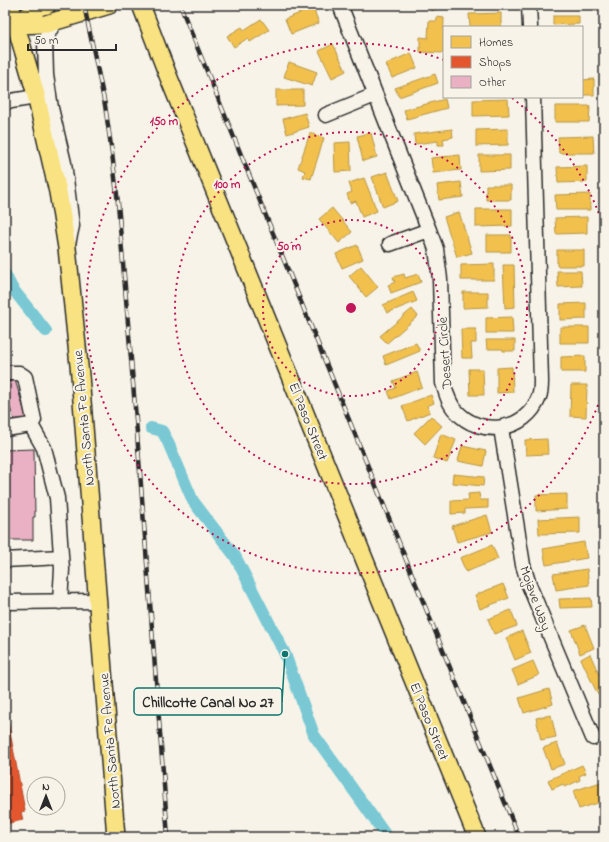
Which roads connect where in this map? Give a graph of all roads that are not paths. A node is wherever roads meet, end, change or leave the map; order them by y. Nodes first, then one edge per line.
1 (10, 5) edge
2 (47, 5) edge
3 (109, 5) edge
4 (141, 5) edge
5 (340, 5) edge
6 (529, 5) edge
7 (54, 22) junction
8 (16, 25) junction
9 (530, 26) edge
10 (375, 95) junction
11 (36, 97) junction
12 (533, 98) edge
13 (5, 102) edge
14 (326, 115) dead end
15 (429, 230) junction
16 (390, 244) dead end
17 (67, 248) junction
18 (5, 373) edge
19 (30, 425) junction
20 (5, 428) edge
21 (501, 428) junction
22 (61, 557) junction
23 (5, 560) edge
24 (97, 601) junction
25 (5, 602) edge
26 (60, 602) junction
27 (593, 738) dead end
28 (116, 837) edge
29 (477, 837) edge

1 - 8 main road, North Santa Fe Avenue
2 - 8 main road
3 - 7 main road
4 - 29 main road, El Paso Street
5 - 10 street, Desert Circle
6 - 9 street
7 - 8 main road
7 - 17 street
8 - 11 main road, North Santa Fe Avenue
10 - 14 street
10 - 15 street, Desert Circle
11 - 13 street
11 - 17 main road, North Santa Fe Avenue
12 - 21 street, Desert Circle
15 - 16 street
15 - 21 street, Desert Circle
17 - 24 main road, North Santa Fe Avenue
18 - 19 street
19 - 20 street
19 - 22 street
21 - 27 street, Mojave Way
22 - 23 street
22 - 26 street
24 - 26 street
24 - 28 main road, North Santa Fe Avenue
25 - 26 street

